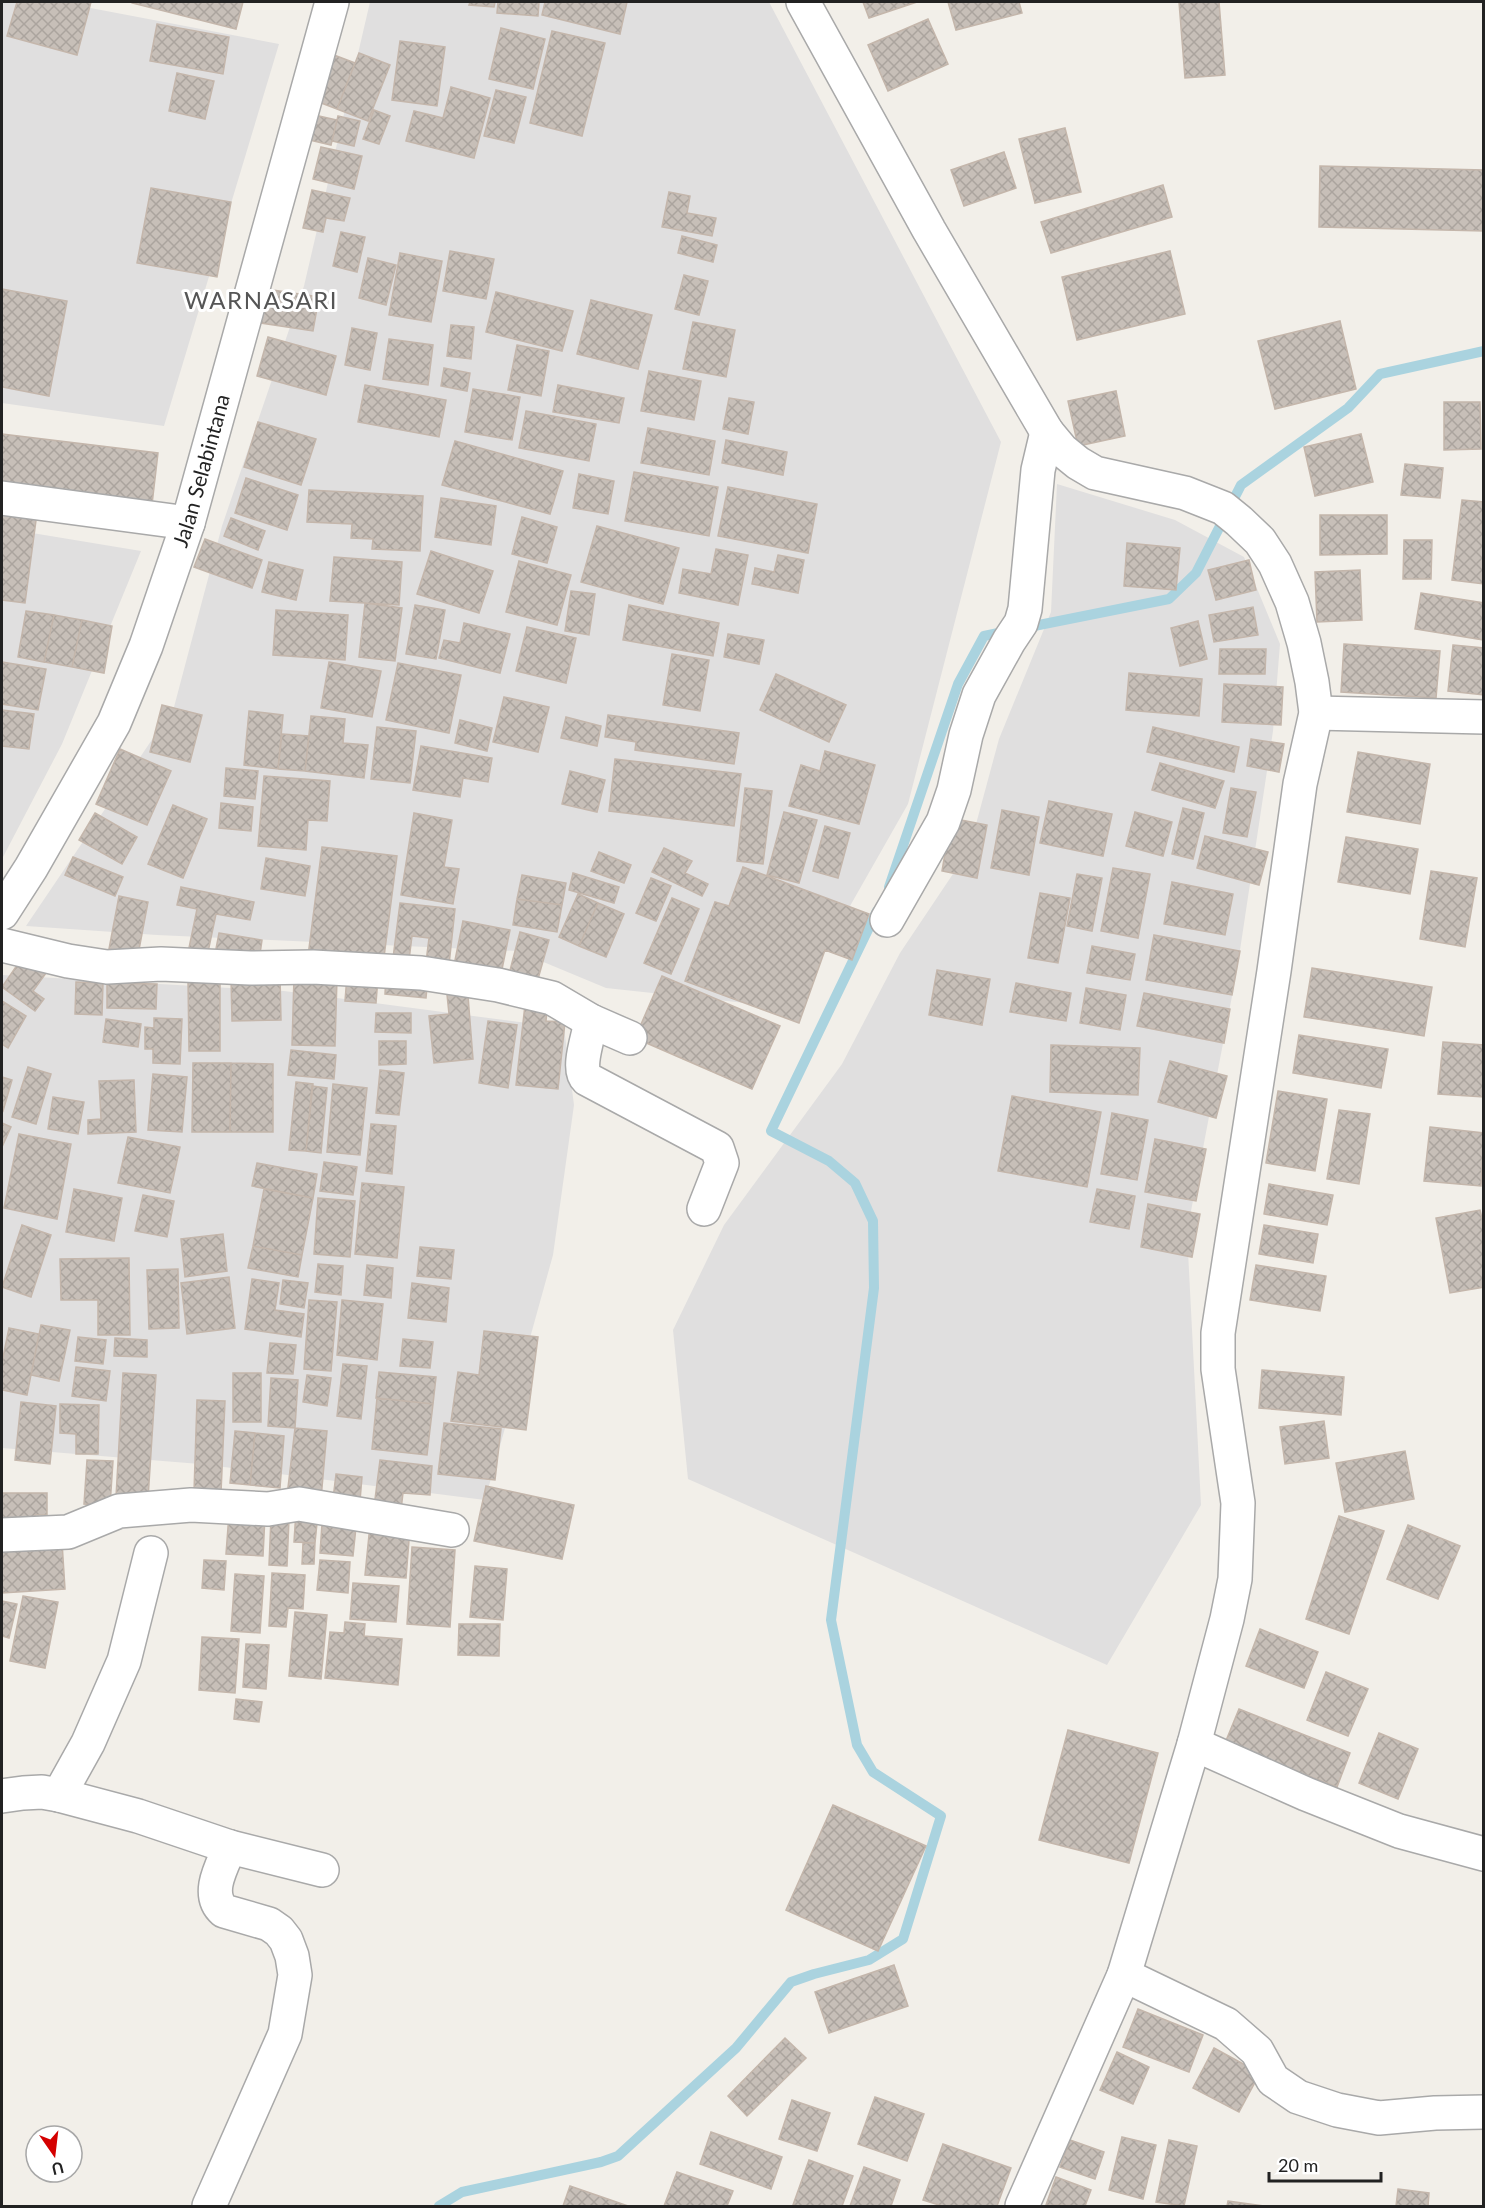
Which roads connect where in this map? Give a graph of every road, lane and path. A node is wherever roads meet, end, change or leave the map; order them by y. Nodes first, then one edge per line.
1 (332, 2) edge
2 (803, 2) edge
3 (1047, 432) junction
4 (2, 498) edge
5 (188, 523) junction
6 (1316, 714) junction
7 (1484, 717) edge
8 (2, 913) edge
9 (887, 920) dead end
10 (2, 945) edge
11 (591, 1021) junction
12 (630, 1038) dead end
13 (705, 1209) dead end
14 (452, 1530) dead end
15 (2, 1535) edge
16 (151, 1553) dead end
17 (1194, 1744) junction
18 (58, 1795) junction
19 (2, 1796) edge
20 (231, 1847) junction
21 (1484, 1854) edge
22 (322, 1870) dead end
23 (1124, 1975) junction
24 (1484, 2112) edge
25 (209, 2206) edge
26 (1022, 2206) edge

1 - 5 street, Jalan Selabintana
2 - 3 street
3 - 6 street
3 - 9 street
4 - 5 street
5 - 8 street, Jalan Selabintana
6 - 7 street
6 - 17 street
10 - 11 street
11 - 12 street
11 - 13 street
14 - 15 street
16 - 18 street
17 - 21 street
17 - 23 street
18 - 19 street
18 - 20 street
20 - 22 street
20 - 25 street
23 - 24 street
23 - 26 street

